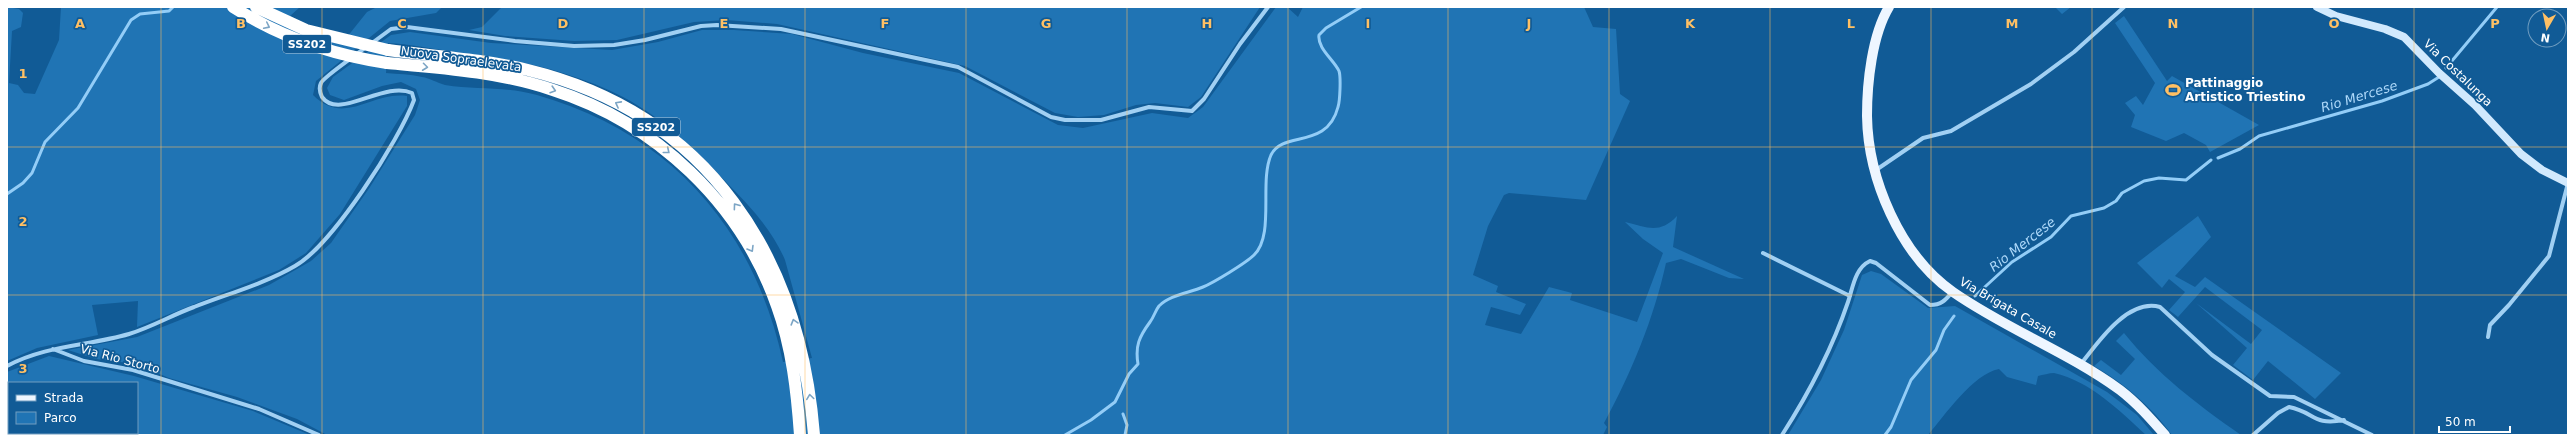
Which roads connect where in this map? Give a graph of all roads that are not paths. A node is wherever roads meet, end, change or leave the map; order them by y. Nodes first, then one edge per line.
1 (233, 7) edge
2 (256, 7) edge
3 (1268, 7) edge
4 (1889, 7) edge
5 (2124, 7) edge
6 (2317, 7) edge
7 (1876, 171) junction
8 (2568, 183) edge
9 (1763, 253) dead end
10 (1953, 292) junction
11 (1850, 296) junction
12 (2488, 337) dead end
13 (52, 349) junction
14 (797, 360) junction
15 (2081, 364) junction
16 (7, 366) edge
17 (2344, 420) junction
18 (319, 435) edge
19 (800, 435) edge
20 (814, 435) edge
21 (1782, 435) edge
22 (2165, 435) edge
23 (2253, 435) edge
24 (2372, 435) edge

1 -> 14 highway, Nuova Sopraelevata / SS202, bridge
14 -> 2 highway, Nuova Sopraelevata / SS202, bridge
3 - 13 street, Via Rio Storto
4 - 7 main road, Via Brigata Casale
5 - 7 street
6 - 8 street, Via Costalunga
7 - 10 main road, Via Brigata Casale
8 - 12 street
9 - 11 street
10 - 11 street
10 - 15 main road, Via Brigata Casale
11 - 21 street
13 - 16 street
13 - 18 street, Via Rio Storto
14 - 19 highway, Nuova Sopraelevata / SS202
20 -> 14 highway, Nuova Sopraelevata / SS202
15 - 17 street
15 - 22 main road, Via Brigata Casale
17 - 23 street
17 - 24 street

